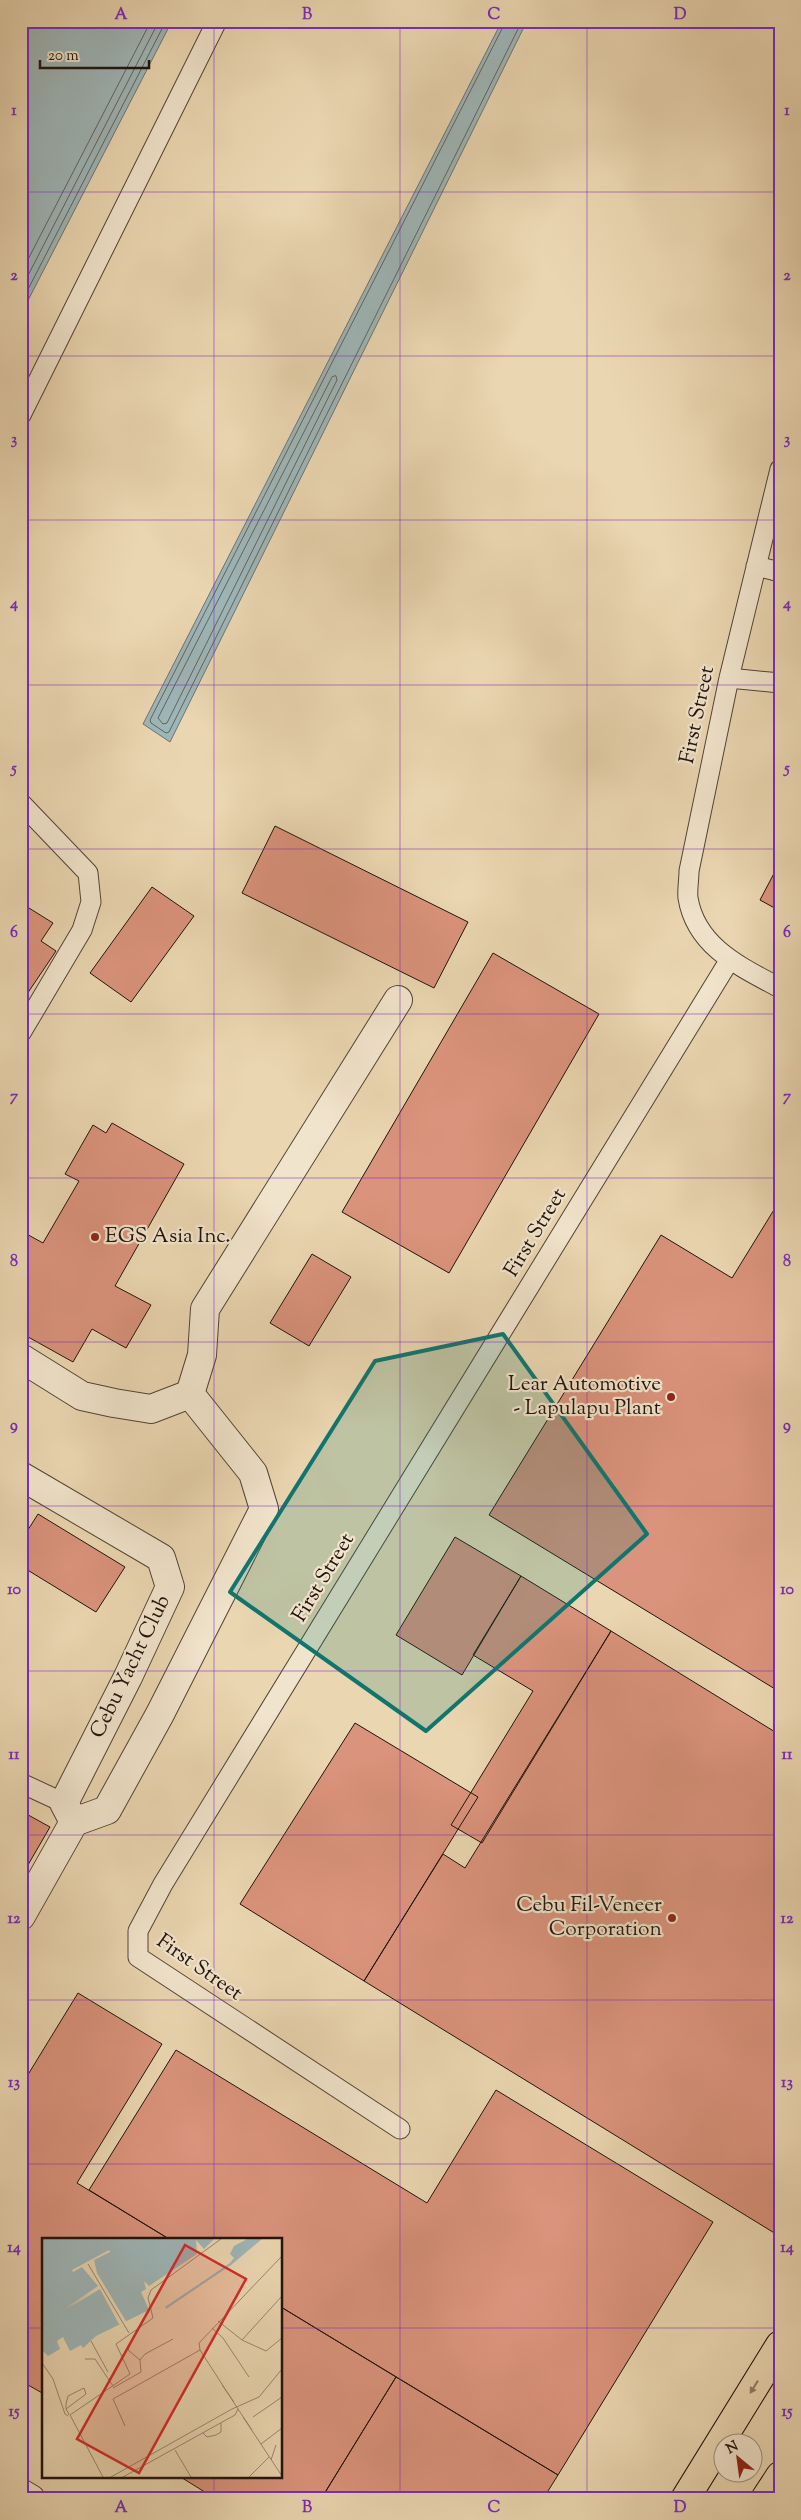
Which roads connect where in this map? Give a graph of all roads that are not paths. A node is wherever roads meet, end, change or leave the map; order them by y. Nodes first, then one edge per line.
1 (217, 21) edge
2 (21, 415) edge
3 (780, 470) edge
4 (756, 566) junction
5 (780, 572) edge
6 (729, 678) junction
7 (780, 683) edge
8 (21, 803) edge
9 (729, 961) junction
10 (780, 988) edge
11 (398, 1000) dead end
12 (21, 1033) edge
13 (21, 1358) edge
14 (190, 1394) junction
15 (21, 1476) edge
16 (21, 1783) edge
17 (69, 1812) junction
18 (21, 1916) edge
19 (400, 2129) dead end
20 (780, 2346) edge
21 (780, 2476) edge
22 (21, 2493) edge
23 (31, 2499) edge
24 (685, 2499) edge
25 (765, 2499) edge

1 - 2 lane
3 - 4 lane, First Street
4 - 5 lane
4 - 6 lane, First Street
6 - 7 lane
6 - 9 lane, First Street
8 - 12 lane
9 - 10 lane, First Street
9 - 19 lane, First Street
11 - 14 street
13 - 14 street
14 - 17 street
15 - 17 street, Cebu Yacht Club
16 - 17 lane
17 - 18 street, Cebu Yacht Club
20 -> 24 main road
21 - 25 main road
22 - 23 street

